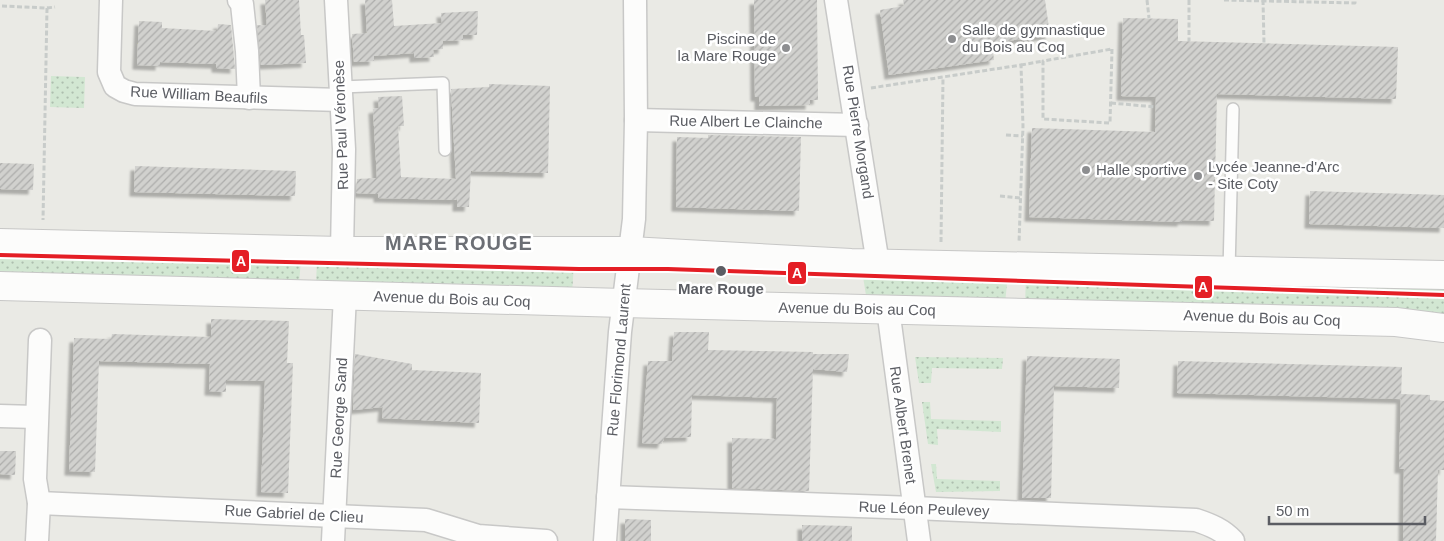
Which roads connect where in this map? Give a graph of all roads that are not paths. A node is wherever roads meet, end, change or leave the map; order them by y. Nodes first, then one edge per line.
1 (111, 0) edge
2 (239, 0) edge
3 (336, 0) edge
4 (635, 0) edge
5 (836, 0) edge
6 (341, 94) junction
7 (249, 98) junction
8 (1233, 109) dead end
9 (636, 120) junction
10 (857, 125) junction
11 (445, 150) dead end
12 (0, 243) edge
13 (342, 251) junction
14 (630, 251) junction
15 (878, 264) junction
16 (1229, 271) junction
17 (1444, 275) edge
18 (0, 286) edge
19 (345, 295) junction
20 (623, 304) junction
21 (888, 309) junction
22 (1444, 328) edge
23 (40, 340) dead end
24 (0, 416) edge
25 (36, 417) junction
26 (608, 497) junction
27 (39, 503) junction
28 (914, 508) junction
29 (334, 516) junction
30 (490, 539) edge
31 (37, 541) edge
32 (333, 541) edge
33 (546, 541) edge
34 (605, 541) edge
35 (919, 541) edge
36 (1233, 541) edge

1 - 7 street, Rue William Beaufils
2 - 7 street
3 - 6 street, Rue Paul Véronèse
4 - 9 street, Rue Florimond Laurent
5 - 10 street, Rue Pierre Morgand
6 - 7 street, Rue William Beaufils
6 - 11 lane
6 - 13 street, Rue Paul Véronèse
8 - 16 lane
9 - 10 street, Rue Albert Le Clainche
9 - 14 street, Rue Florimond Laurent
10 - 15 street, Rue Pierre Morgand
12 - 13 main road
13 - 14 main road
14 - 15 main road
14 - 20 street, Rue Florimond Laurent
15 - 16 main road
16 - 17 main road
18 - 19 main road, Avenue du Bois au Coq
19 - 20 main road, Avenue du Bois au Coq
19 - 29 street, Rue George Sand
20 - 21 main road, Avenue du Bois au Coq
20 - 26 street, Rue Florimond Laurent
21 - 22 main road, Avenue du Bois au Coq
21 - 28 street, Rue Albert Brenet
23 - 25 street
24 - 25 street
25 - 27 street
26 - 28 street, Rue Léon Peulevey
26 - 34 street, Rue Florimond Laurent
27 - 29 street, Rue Gabriel de Clieu
27 - 31 street
28 - 35 street, Rue Albert Brenet
28 - 36 street, Rue Léon Peulevey
29 - 30 street, Rue Gabriel de Clieu
29 - 32 street, Rue George Sand
30 - 33 street, Rue Gabriel de Clieu

